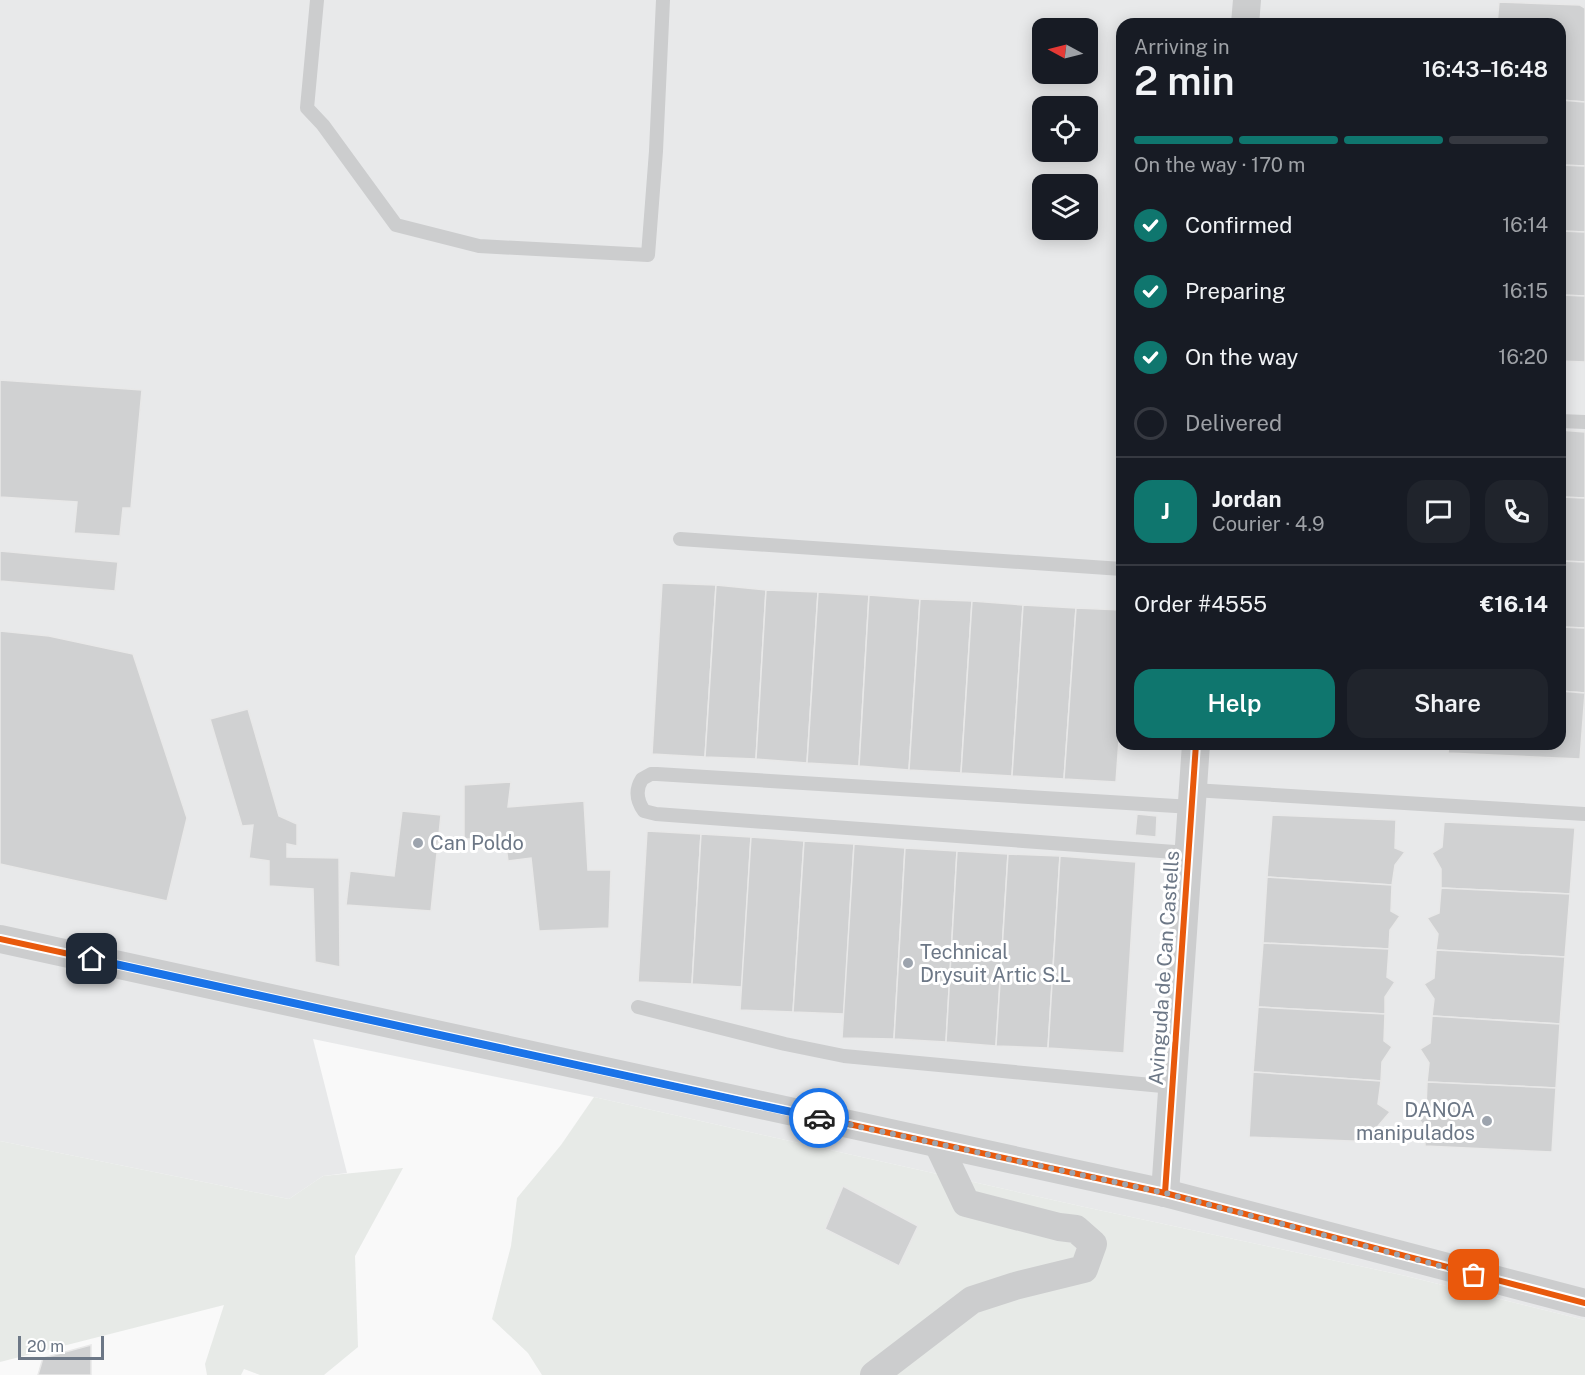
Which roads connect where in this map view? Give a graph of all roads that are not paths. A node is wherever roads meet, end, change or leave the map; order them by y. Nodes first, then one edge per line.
1 (317, 0) edge
2 (663, 0) edge
3 (1247, 0) edge
4 (1246, 18) edge
5 (1566, 421) edge
6 (1585, 422) edge
7 (680, 539) dead end
8 (1116, 569) edge
9 (1196, 750) edge
10 (1192, 799) junction
11 (1585, 814) edge
12 (1188, 853) junction
13 (0, 939) edge
14 (638, 1007) dead end
15 (1173, 1088) junction
16 (938, 1144) junction
17 (1165, 1193) junction
18 (1585, 1304) edge
19 (874, 1375) edge

1 - 2 lane
3 - 4 street
5 - 6 lane
7 - 8 lane
9 - 10 street, Avinguda de Can Castells
10 - 11 lane
10 - 12 street, Avinguda de Can Castells
10 - 12 lane
12 - 15 street, Avinguda de Can Castells
13 - 16 street
14 - 15 lane
15 - 17 street, Avinguda de Can Castells
16 - 17 street
16 - 19 street
17 - 18 street

